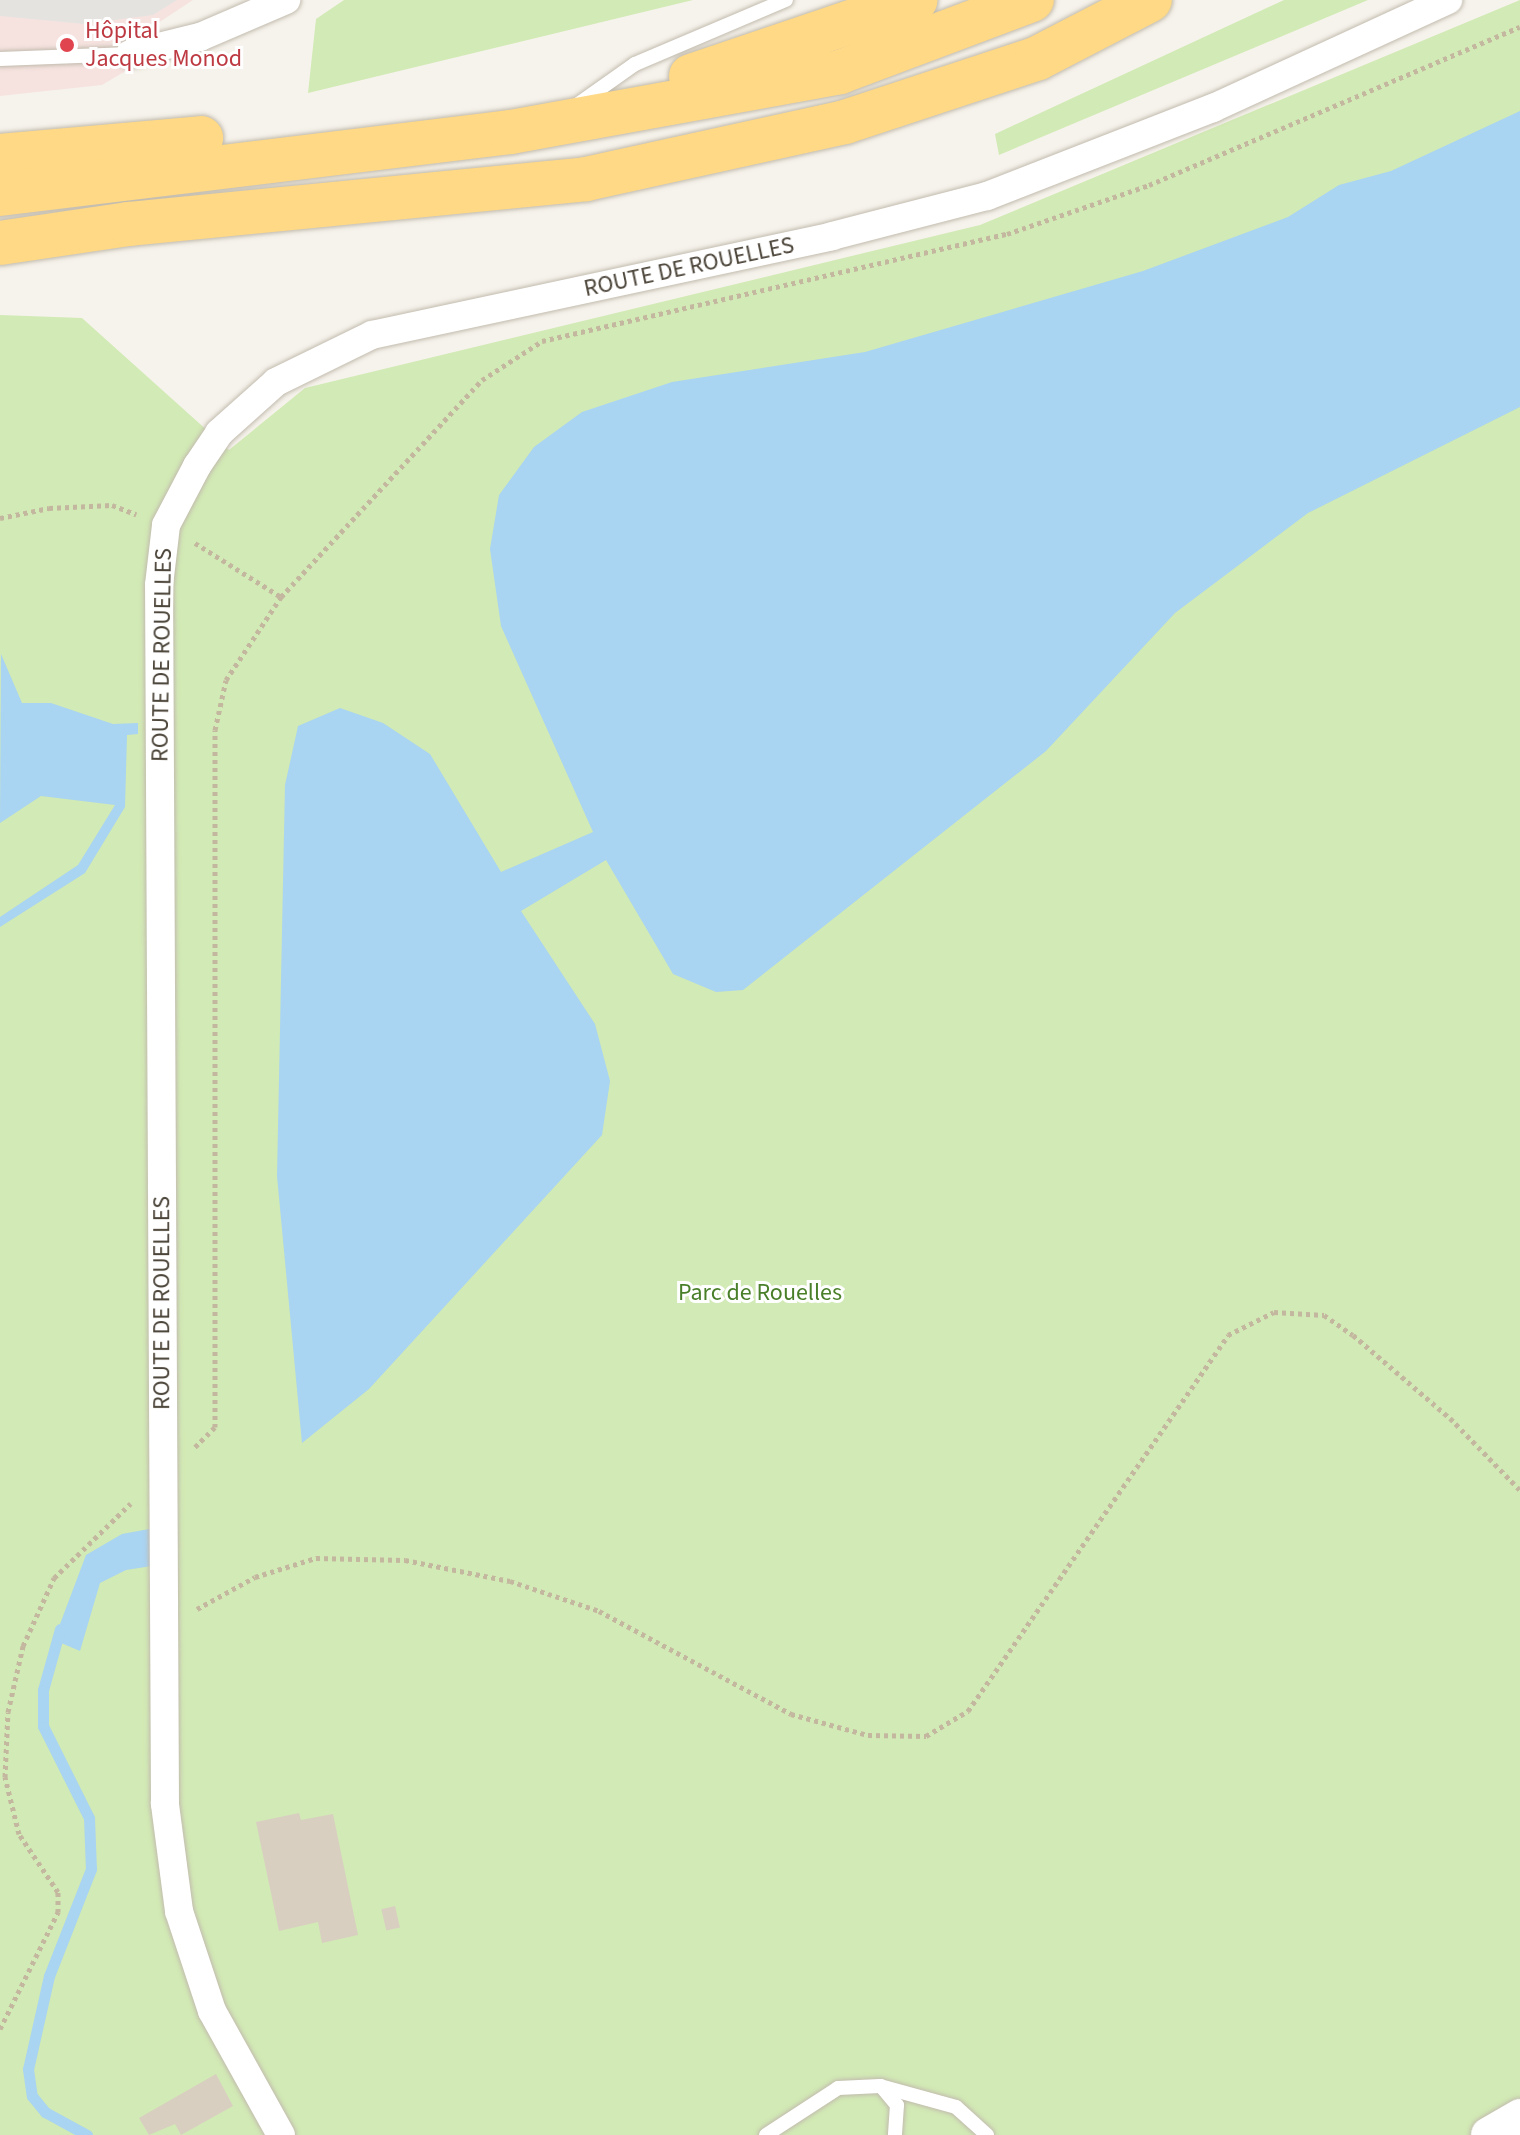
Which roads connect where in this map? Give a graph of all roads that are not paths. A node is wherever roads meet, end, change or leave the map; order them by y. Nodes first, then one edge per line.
1 (286, 0) edge
2 (786, 0) edge
3 (916, 0) edge
4 (1032, 0) edge
5 (1150, 0) edge
6 (1448, 0) edge
7 (130, 54) joint
8 (0, 59) edge
9 (531, 128) junction
10 (0, 156) edge
11 (0, 194) edge
12 (0, 243) edge
13 (880, 2086) junction
14 (1520, 2117) edge
15 (281, 2135) edge
16 (766, 2135) edge
17 (895, 2135) edge
18 (987, 2135) edge
19 (1489, 2135) edge

1 - 7 street
2 - 9 lane
3 - 9 highway
4 - 9 highway
5 - 12 highway
6 - 15 street, ROUTE DE ROUELLES
7 - 8 lane
9 - 10 highway
9 - 11 highway
13 - 16 lane
13 - 17 lane
13 - 18 lane
14 - 19 street

